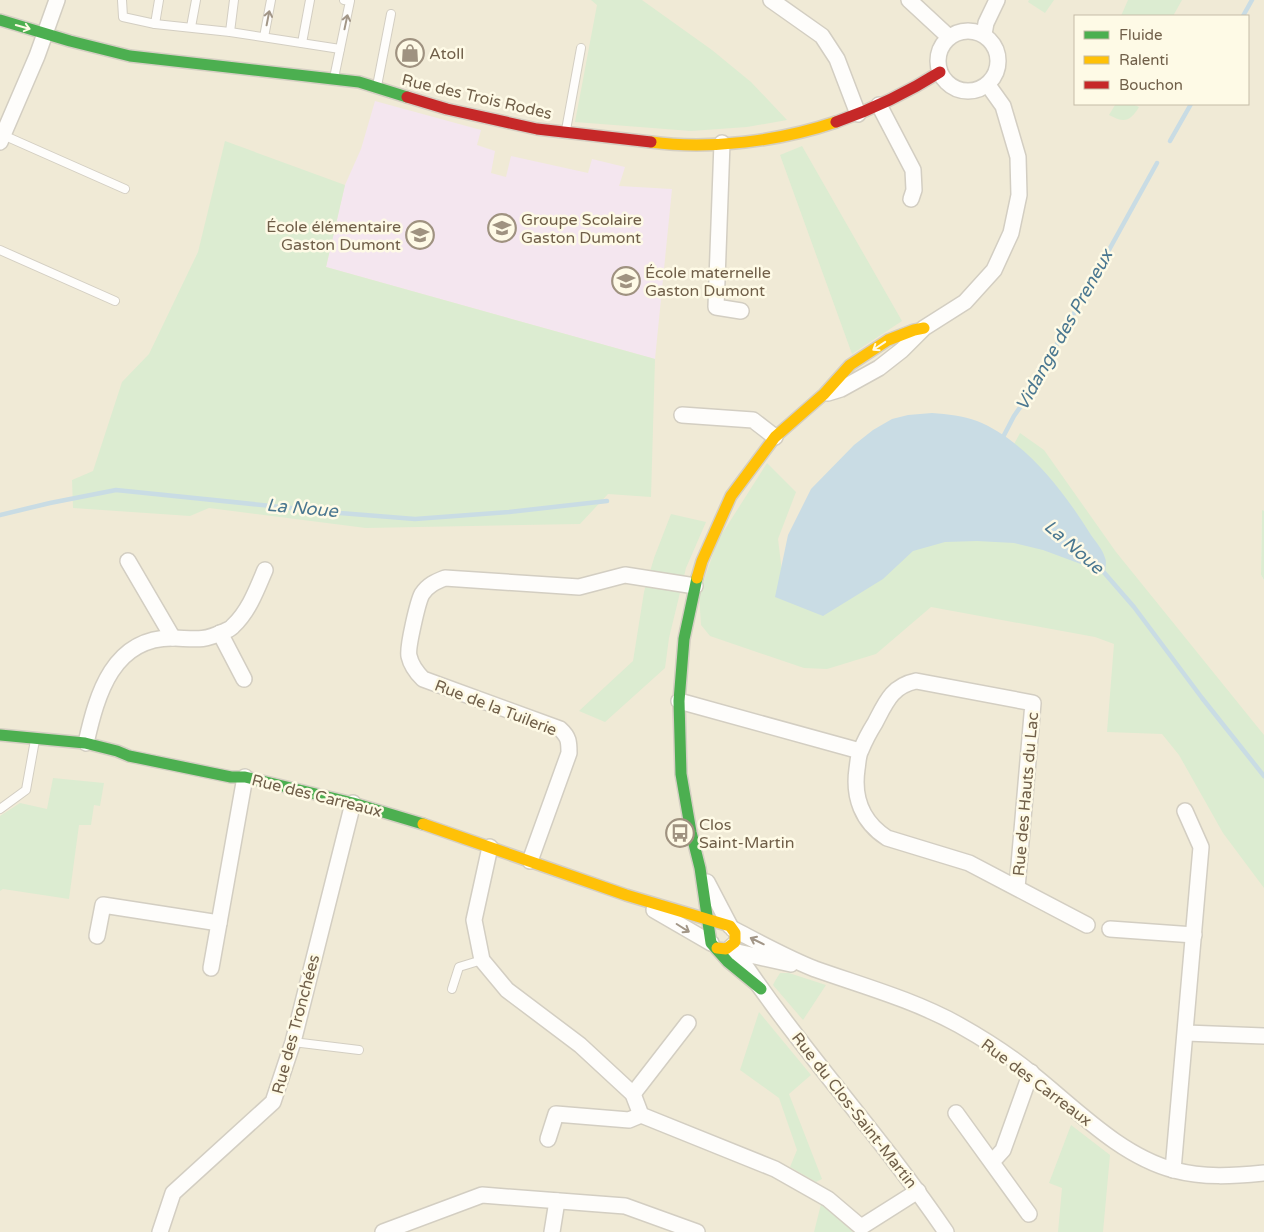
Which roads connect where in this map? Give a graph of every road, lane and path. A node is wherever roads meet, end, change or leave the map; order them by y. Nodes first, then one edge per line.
1 (57, 0) edge
2 (122, 0) edge
3 (159, 0) edge
4 (196, 0) edge
5 (234, 0) edge
6 (271, 0) edge
7 (310, 0) edge
8 (344, 0) edge
9 (771, 0) edge
10 (909, 0) edge
11 (997, 0) edge
12 (391, 14) dead end
13 (0, 20) edge
14 (155, 24) junction
15 (191, 27) junction
16 (230, 32) junction
17 (45, 34) junction
18 (984, 34) junction
19 (264, 37) junction
20 (949, 37) junction
21 (302, 43) junction
22 (340, 48) junction
23 (581, 48) dead end
24 (940, 72) junction
25 (333, 80) junction
26 (988, 85) junction
27 (376, 88) junction
28 (878, 105) junction
29 (858, 114) junction
30 (565, 132) junction
31 (1, 139) edge
32 (722, 143) junction
33 (125, 189) dead end
34 (911, 199) dead end
35 (0, 250) edge
36 (115, 301) dead end
37 (741, 311) dead end
38 (824, 394) joint
39 (682, 416) dead end
40 (775, 437) junction
41 (128, 561) dead end
42 (265, 570) dead end
43 (695, 586) junction
44 (220, 633) junction
45 (173, 638) junction
46 (244, 679) dead end
47 (679, 701) junction
48 (0, 735) edge
49 (35, 738) junction
50 (86, 743) junction
51 (860, 751) junction
52 (245, 777) junction
53 (352, 803) junction
54 (0, 808) edge
55 (1185, 811) dead end
56 (490, 847) junction
57 (530, 861) junction
58 (700, 868) junction
59 (1017, 888) junction
60 (703, 892) junction
61 (626, 895) junction
62 (684, 911) junction
63 (219, 923) junction
64 (723, 924) junction
65 (1087, 925) dead end
66 (1110, 929) dead end
67 (1194, 935) junction
68 (97, 936) dead end
69 (722, 946) junction
70 (482, 960) junction
71 (778, 961) junction
72 (211, 968) dead end
73 (812, 968) junction
74 (452, 989) dead end
75 (761, 989) junction
76 (688, 1023) dead end
77 (1186, 1033) junction
78 (1264, 1036) edge
79 (293, 1042) junction
80 (360, 1050) dead end
81 (1031, 1072) junction
82 (633, 1094) junction
83 (956, 1113) dead end
84 (642, 1115) junction
85 (548, 1140) dead end
86 (992, 1162) junction
87 (1173, 1170) junction
88 (1264, 1173) edge
89 (918, 1191) junction
90 (557, 1201) junction
91 (1028, 1214) dead end
92 (160, 1232) edge
93 (383, 1232) edge
94 (552, 1232) edge
95 (697, 1232) edge
96 (946, 1232) edge

1 - 17 street
2 - 14 lane
3 - 14 lane
4 - 15 lane
5 - 16 lane
19 -> 6 lane
7 - 21 lane
22 -> 8 lane
9 - 29 street
10 - 20 street
11 - 18 street
12 - 27 lane
13 -> 17 street, Rue des Trois Rodes
14 - 15 lane
15 - 16 lane
16 - 19 lane
17 - 25 street, Rue des Trois Rodes
17 - 31 street
18 - 20 street
18 - 26 street
19 - 21 lane
20 - 24 street
21 - 22 lane
22 - 25 lane
23 - 30 lane
24 - 26 street
24 - 28 street, Rue des Trois Rodes
25 - 27 street, Rue des Trois Rodes
26 - 38 street
27 - 30 street, Rue des Trois Rodes
28 - 29 street, Rue des Trois Rodes
28 - 34 street
29 - 32 street, Rue des Trois Rodes
30 - 32 street, Rue des Trois Rodes
31 - 33 lane
32 - 37 street
35 - 36 lane
38 - 40 street
39 - 40 street
40 - 43 street
41 - 45 street
42 - 44 street
43 - 47 street
43 - 57 street, Rue de la Tuilerie
44 - 45 street
44 - 46 street
45 - 50 street
47 - 51 street
47 - 58 street
48 - 49 street, Rue des Carreaux
49 - 50 street, Rue des Carreaux
49 - 54 lane
50 - 52 street, Rue des Carreaux
51 - 59 street, Rue des Hauts du Lac
51 - 59 street, Rue des Hauts du Lac
52 - 53 street, Rue des Carreaux
52 - 63 street
53 - 56 street, Rue des Carreaux
53 - 79 street, Rue des Tronchées
55 - 67 street
56 - 57 street, Rue des Carreaux
56 - 70 street
57 - 61 street, Rue des Carreaux
58 - 60 street
58 - 64 street
59 - 65 street, Rue des Hauts du Lac
60 - 62 street
60 - 64 street
61 - 62 street, Rue des Carreaux
61 -> 69 street, Rue des Carreaux
62 - 64 street, Rue des Carreaux
63 - 68 street
63 - 72 street
64 - 69 street
64 - 69 street
73 -> 64 street, Rue des Carreaux
66 - 67 street
67 - 77 street
69 - 71 street, Rue des Carreaux
69 - 75 street, Rue du Clos-Saint-Martin
70 - 74 lane
70 - 82 street
71 - 73 street, Rue des Carreaux
71 - 75 street
73 - 81 street, Rue des Carreaux
75 - 89 street, Rue du Clos-Saint-Martin
76 - 82 street
77 - 78 street
77 - 87 street
79 - 80 lane
79 - 92 street, Rue des Tronchées
81 - 86 street
81 - 87 street, Rue des Carreaux
82 - 84 street
83 - 86 street
84 - 85 street
84 - 89 street
86 - 91 street
87 - 88 street, Rue des Carreaux
89 - 96 street, Rue du Clos-Saint-Martin
90 - 93 street
90 - 94 street
90 - 95 street

